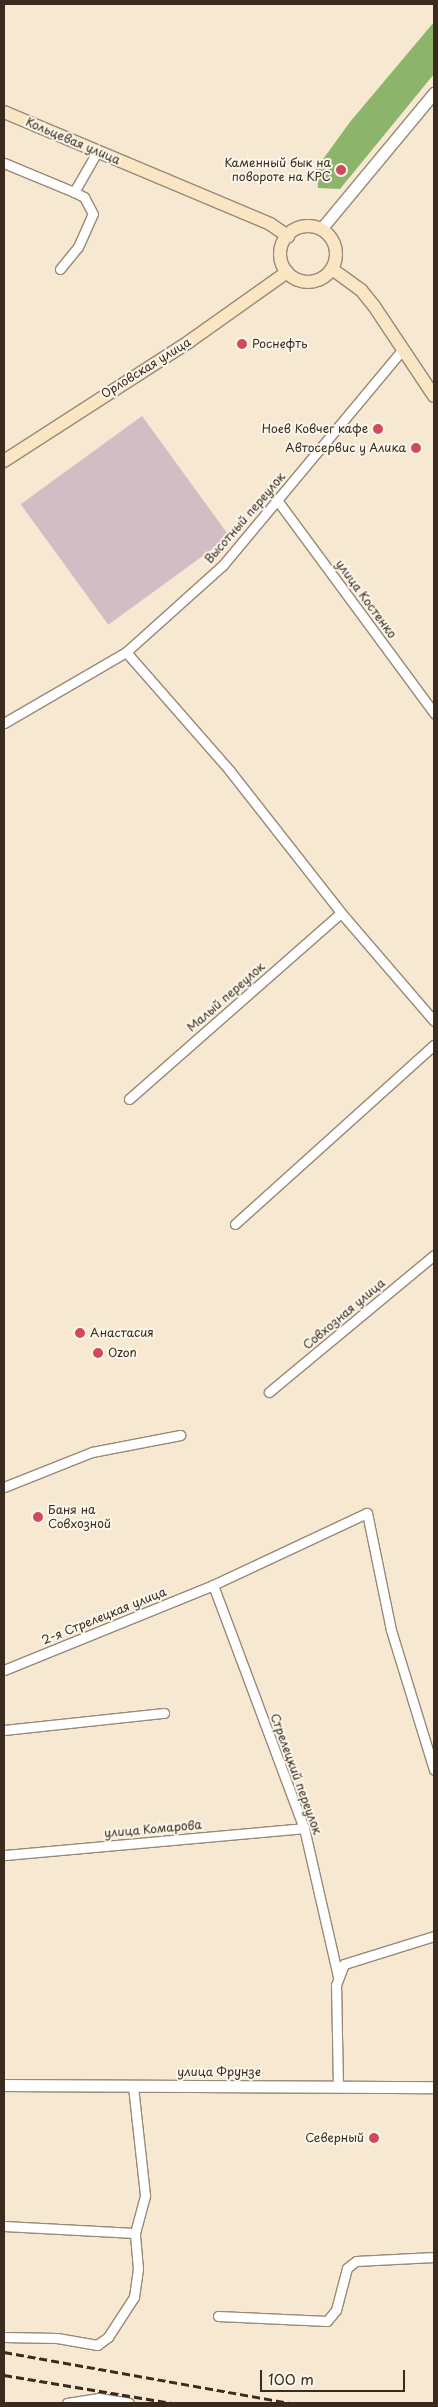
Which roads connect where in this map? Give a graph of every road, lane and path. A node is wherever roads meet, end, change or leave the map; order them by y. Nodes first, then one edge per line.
1 (434, 93) edge
2 (4, 112) edge
3 (97, 152) junction
4 (4, 163) edge
5 (74, 192) junction
6 (320, 229) junction
7 (288, 236) junction
8 (60, 269) dead end
9 (332, 269) junction
10 (287, 272) junction
11 (403, 349) junction
12 (434, 396) edge
13 (4, 461) edge
14 (277, 500) junction
15 (126, 652) junction
16 (434, 713) edge
17 (4, 723) edge
18 (341, 913) junction
19 (434, 1021) edge
20 (434, 1045) edge
21 (129, 1099) dead end
22 (235, 1224) dead end
23 (434, 1255) edge
24 (269, 1392) dead end
25 (180, 1435) dead end
26 (4, 1487) edge
27 (213, 1586) junction
28 (4, 1670) edge
29 (164, 1713) dead end
30 (4, 1730) edge
31 (434, 1770) edge
32 (304, 1828) junction
33 (4, 1855) edge
34 (434, 1936) edge
35 (338, 1976) junction
36 (4, 2085) edge
37 (133, 2086) junction
38 (338, 2087) junction
39 (434, 2087) edge
40 (4, 2226) edge
41 (136, 2233) junction
42 (434, 2257) edge
43 (218, 2316) dead end
44 (4, 2337) edge
45 (67, 2403) edge
46 (129, 2403) edge

1 - 6 street
2 - 3 main road, Кольцевая улица
3 - 5 street
3 - 7 main road, Кольцевая улица
4 - 5 street
5 - 8 street
6 - 7 main road
6 - 9 main road
7 - 10 main road
9 - 10 main road
9 - 11 main road
10 - 13 main road, Орловская улица
11 - 12 main road
11 - 14 street, Высотный переулок
14 - 15 street, Высотный переулок
14 - 16 street, улица Костенко
15 - 17 street, Высотный переулок
15 - 18 street
18 - 19 street
18 - 21 street, Малый переулок
20 - 22 street
23 - 24 street, Совхозная улица
25 - 26 street
27 - 28 street, 2-я Стрелецкая улица
27 - 31 street, 2-я Стрелецкая улица
27 - 32 street, Стрелецкий переулок
29 - 30 street
32 - 33 street, улица Комарова
32 - 35 street, Стрелецкий переулок
34 - 35 street
35 - 38 street, Стрелецкий переулок
36 - 37 street, улица Фрунзе
37 - 38 street, улица Фрунзе
37 - 41 street
38 - 39 street, улица Фрунзе
40 - 41 street
41 - 44 street
42 - 43 street
45 - 46 street

